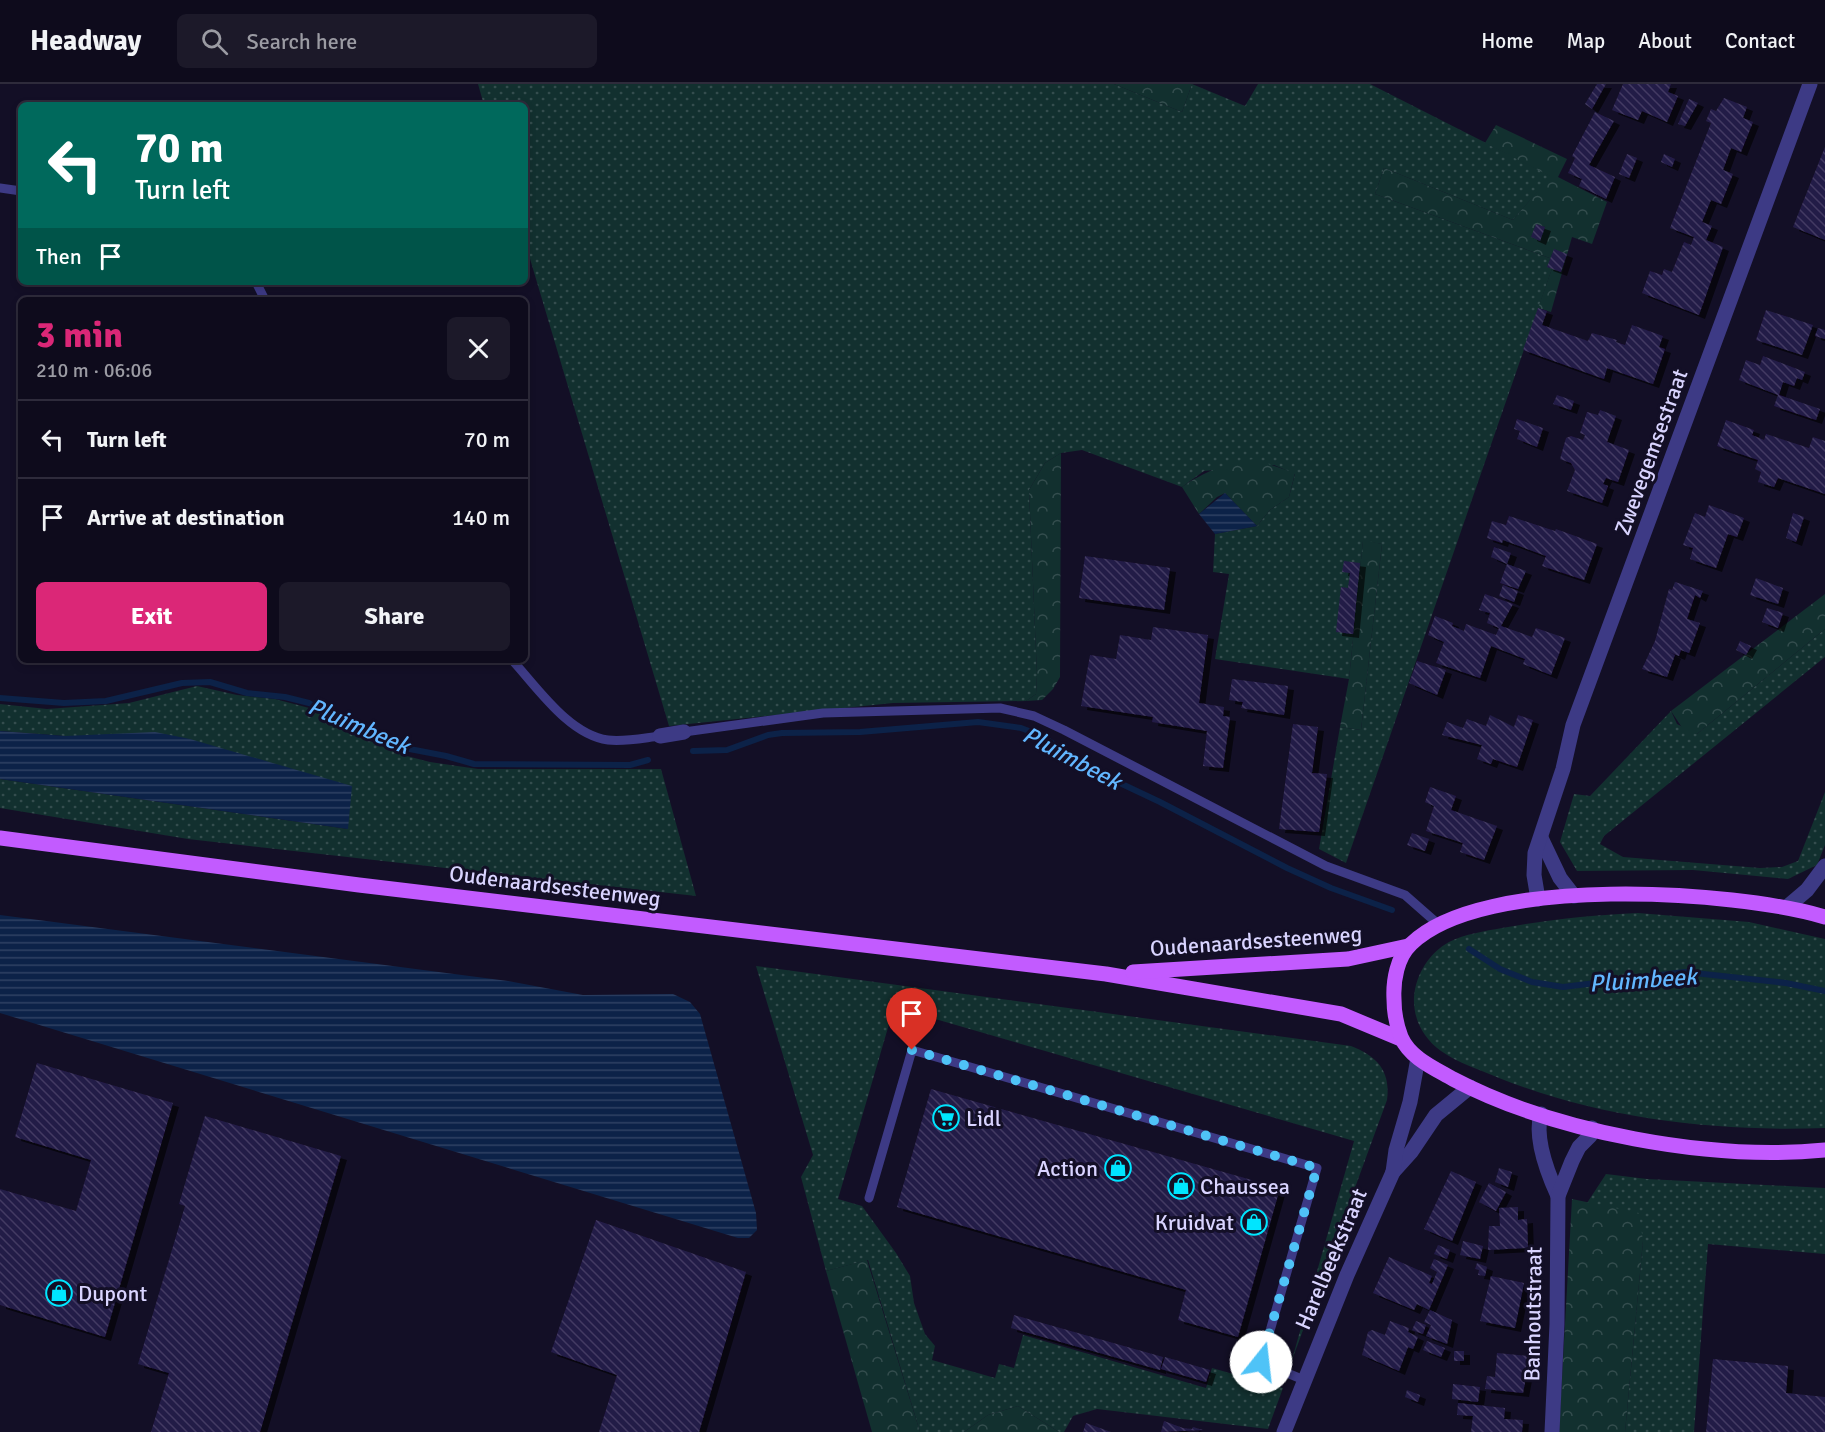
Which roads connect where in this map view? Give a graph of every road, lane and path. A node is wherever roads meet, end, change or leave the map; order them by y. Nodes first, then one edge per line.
1 (1807, 85) edge
2 (0, 188) edge
3 (18, 191) edge
4 (515, 663) edge
5 (684, 732) joint
6 (660, 736) joint
7 (0, 838) edge
8 (1541, 838) junction
9 (1825, 866) edge
10 (1574, 896) junction
11 (1538, 899) junction
12 (1787, 907) junction
13 (1825, 917) edge
14 (1438, 924) junction
15 (1408, 946) junction
16 (1106, 974) junction
17 (1401, 1039) junction
18 (1418, 1058) junction
19 (1470, 1088) junction
20 (1540, 1114) junction
21 (1592, 1128) junction
22 (1825, 1150) edge
23 (1393, 1172) junction
24 (1558, 1196) junction
25 (869, 1198) dead end
26 (1304, 1380) junction
27 (1284, 1432) edge
28 (1552, 1432) edge

1 - 8 street, Zwevegemsestraat
2 - 3 lane
4 - 6 lane
5 - 6 street
5 - 14 lane
7 - 16 main road, Oudenaardsesteenweg
8 - 10 street
8 - 11 street, Zwevegemsestraat
9 - 12 street
10 - 11 main road
10 - 12 main road
11 - 14 main road
12 - 13 main road
14 - 15 main road
15 - 16 main road, Oudenaardsesteenweg
15 - 17 main road
16 - 17 main road, Oudenaardsesteenweg
17 - 18 main road
18 - 19 main road
18 - 23 street, Harelbeekstraat
19 - 20 main road
19 - 23 street, Harelbeekstraat
20 - 21 main road
20 - 24 street, Banhoutstraat
21 - 22 main road
21 - 24 street, Banhoutstraat
23 - 26 street, Harelbeekstraat
24 - 28 street, Banhoutstraat
25 - 26 lane
26 - 27 street, Harelbeekstraat

